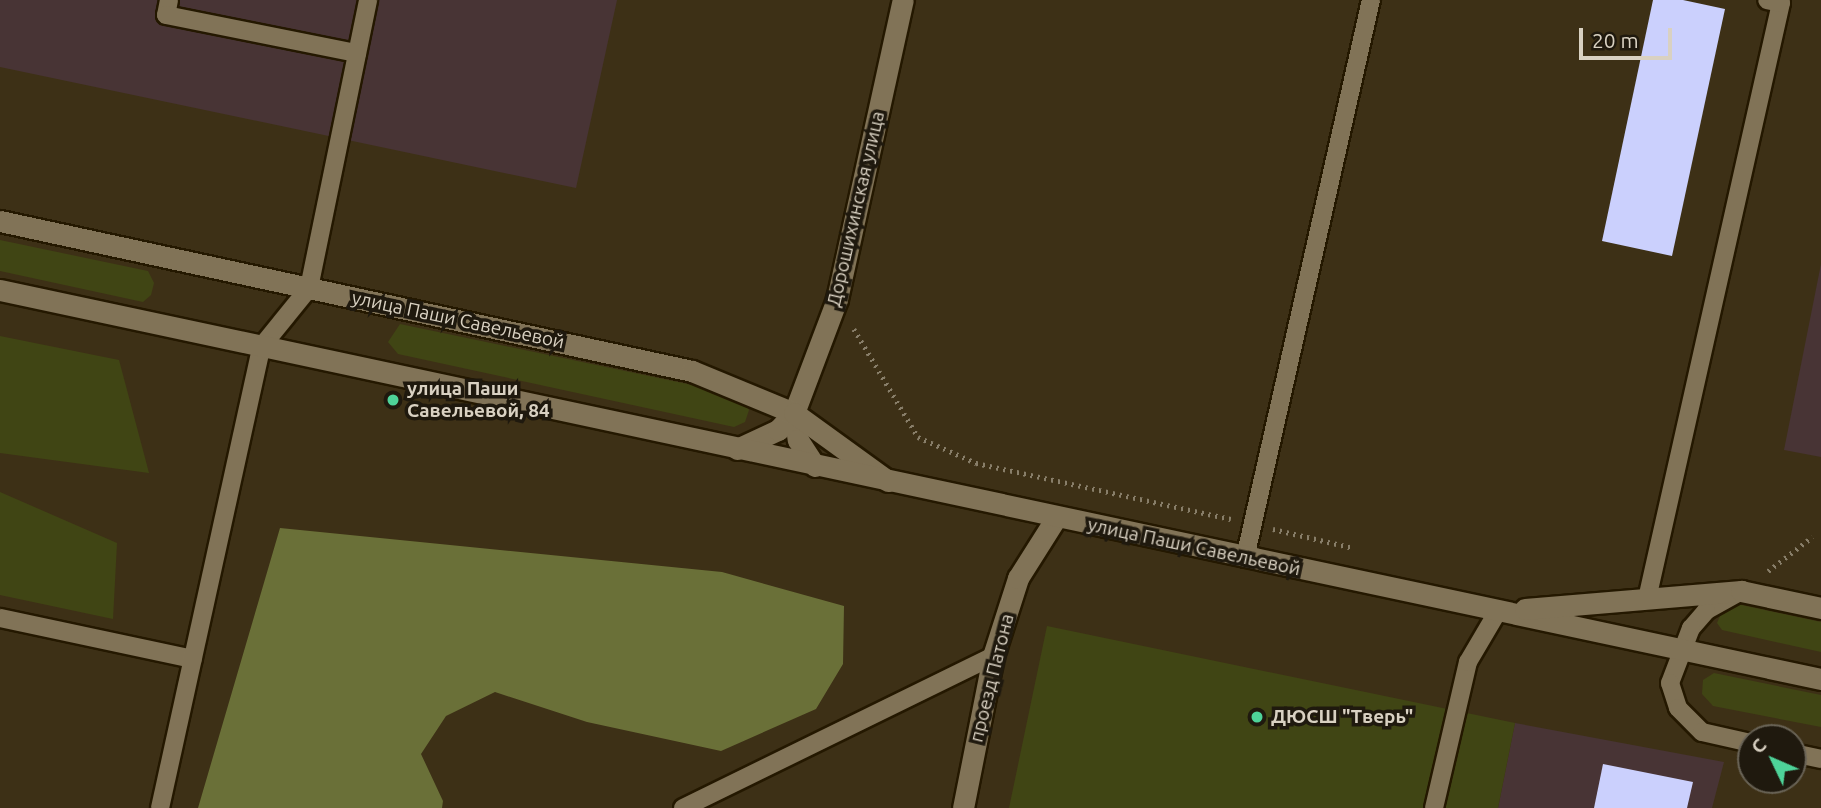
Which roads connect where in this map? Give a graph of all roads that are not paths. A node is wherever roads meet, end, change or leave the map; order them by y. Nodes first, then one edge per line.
1 (169, 0) edge
2 (368, 0) edge
3 (903, 0) edge
4 (1371, 0) edge
5 (1767, 0) edge
6 (357, 53) junction
7 (0, 221) edge
8 (309, 288) junction
9 (0, 290) edge
10 (261, 346) junction
11 (794, 413) junction
12 (737, 449) junction
13 (815, 466) junction
14 (890, 482) junction
15 (1056, 518) junction
16 (1245, 558) junction
17 (1741, 591) junction
18 (1647, 599) junction
19 (1821, 608) edge
20 (1498, 611) junction
21 (0, 618) edge
22 (1679, 649) junction
23 (993, 656) junction
24 (193, 659) junction
25 (1821, 679) edge
26 (1737, 740) edge
27 (160, 808) edge
28 (683, 808) edge
29 (962, 808) edge
30 (1434, 808) edge

1 - 6 lane
2 - 6 lane
3 - 11 street, Дорошихинская улица
4 - 16 lane
5 - 18 lane
6 - 8 lane
7 - 8 street, улица Паши Савельевой
8 - 10 lane
8 - 11 street, улица Паши Савельевой
9 - 10 street, улица Паши Савельевой
10 - 12 street, улица Паши Савельевой
10 - 24 lane
11 - 12 street
11 - 13 street
11 - 14 street, улица Паши Савельевой
12 - 13 street, улица Паши Савельевой
13 - 14 street, улица Паши Савельевой
14 - 15 street, улица Паши Савельевой
15 - 16 street, улица Паши Савельевой
15 - 23 street, проезд Патона
16 - 20 street, улица Паши Савельевой
17 - 18 street, улица Паши Савельевой
17 - 19 street, улица Паши Савельевой
17 - 22 lane
18 - 20 street, улица Паши Савельевой
20 - 22 street, улица Паши Савельевой
20 - 30 lane
21 - 24 lane
22 - 25 street, улица Паши Савельевой
22 - 26 lane
23 - 28 lane
23 - 29 street, проезд Патона
24 - 27 lane

